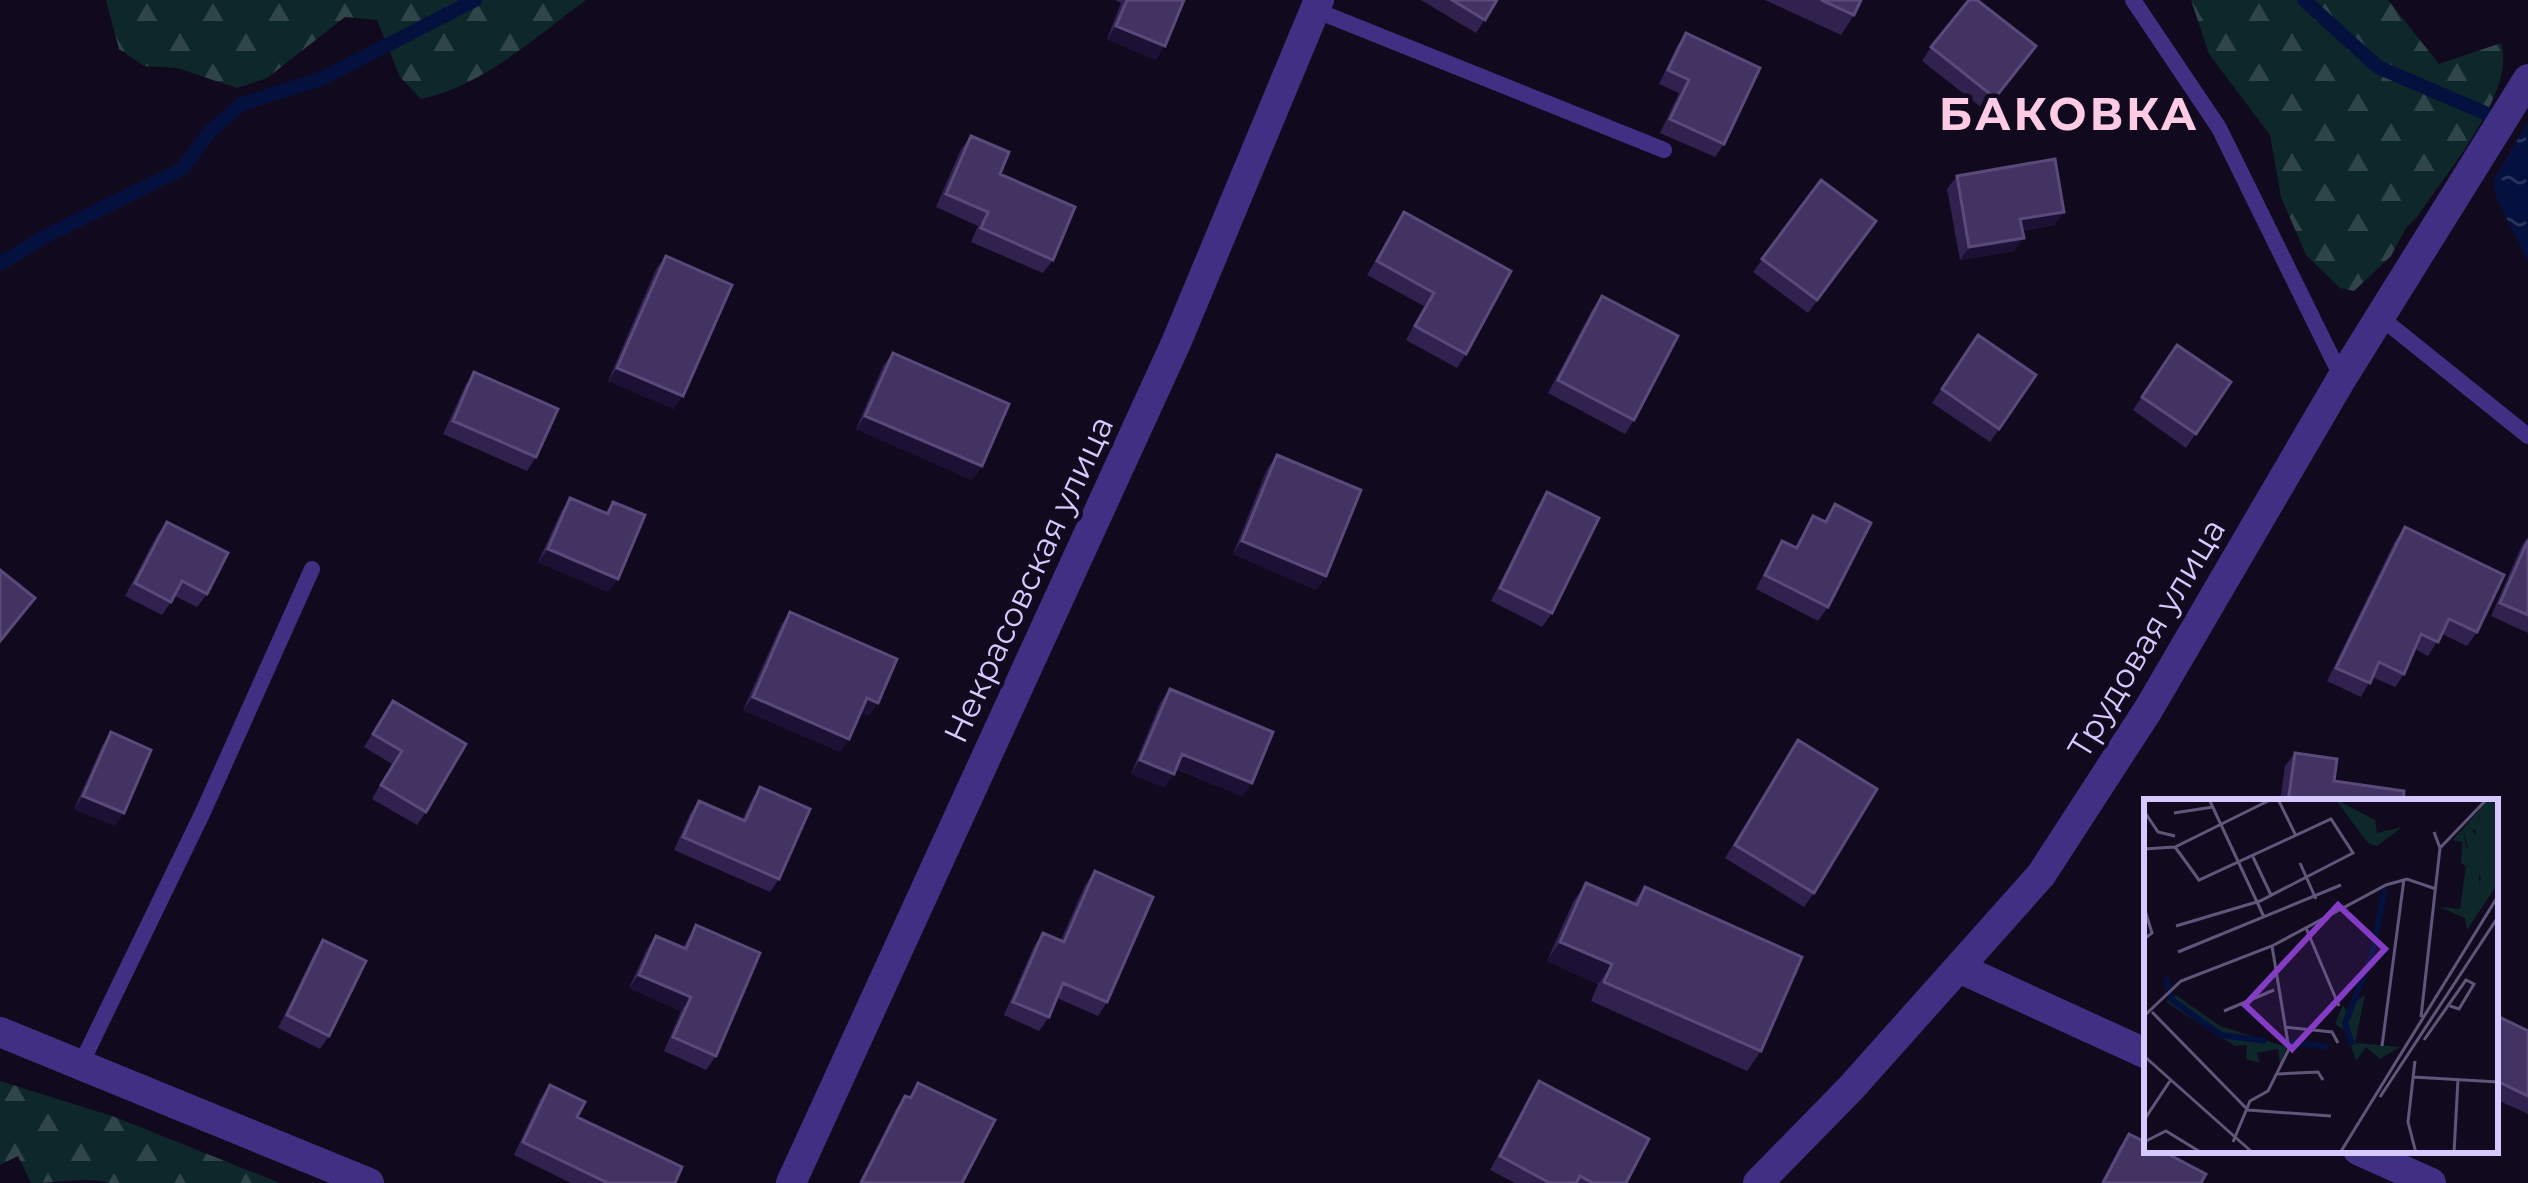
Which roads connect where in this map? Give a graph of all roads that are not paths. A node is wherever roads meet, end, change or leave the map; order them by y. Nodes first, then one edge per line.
1 (2133, 0) edge
2 (1317, 5) edge
3 (2528, 79) edge
4 (1664, 150) dead end
5 (2380, 317) junction
6 (2342, 379) junction
7 (2528, 436) edge
8 (312, 569) dead end
9 (1959, 968) junction
10 (0, 1032) edge
11 (2144, 1053) edge
12 (81, 1064) junction
13 (2365, 1153) edge
14 (369, 1183) edge
15 (791, 1183) edge
16 (1758, 1183) edge
17 (2431, 1183) edge

1 - 6 lane
2 - 4 lane
2 - 15 street, Некрасовская улица
3 - 5 street, Трудовая улица
5 - 6 street, Трудовая улица
5 - 7 lane
6 - 9 street, Трудовая улица
8 - 12 lane
9 - 11 street
9 - 16 street, Трудовая улица
10 - 12 street
12 - 14 street
13 - 17 street

